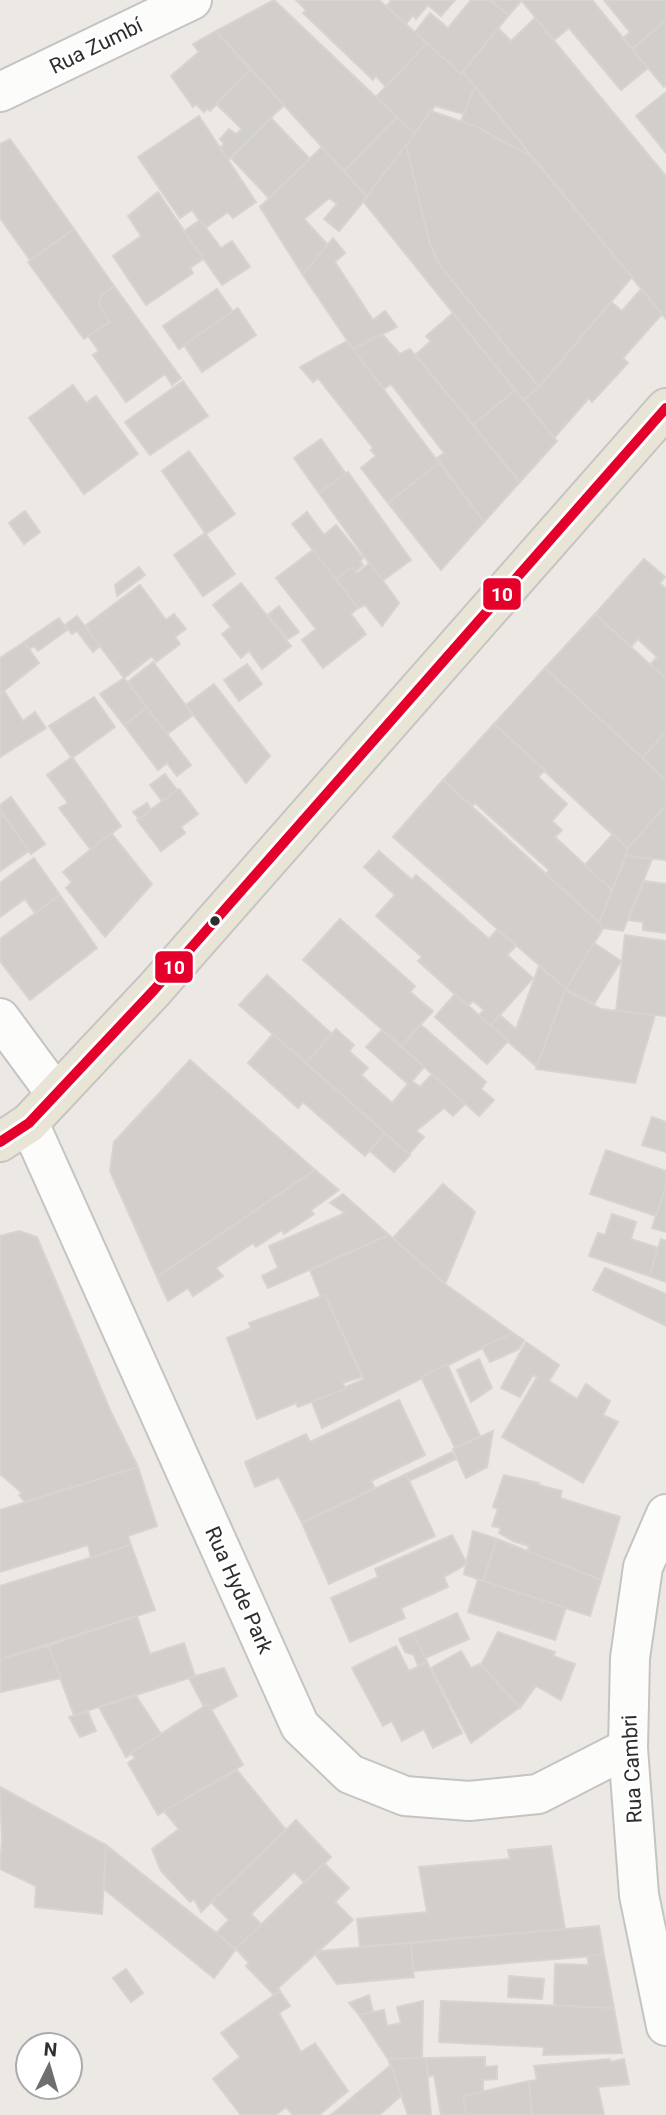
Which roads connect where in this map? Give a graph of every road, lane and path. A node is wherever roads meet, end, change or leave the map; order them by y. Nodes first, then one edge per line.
1 (191, 0) edge
2 (0, 92) edge
3 (666, 408) edge
4 (0, 1018) edge
5 (56, 1094) junction
6 (14, 1132) edge
7 (666, 1514) edge
8 (628, 1748) junction
9 (666, 2026) edge

1 - 2 street, Rua Zumbí
3 - 5 main road
4 - 5 street
5 - 6 main road
6 - 8 street, Rua Hyde Park
7 - 8 street, Rua Cambri
8 - 9 street, Rua Cambri

